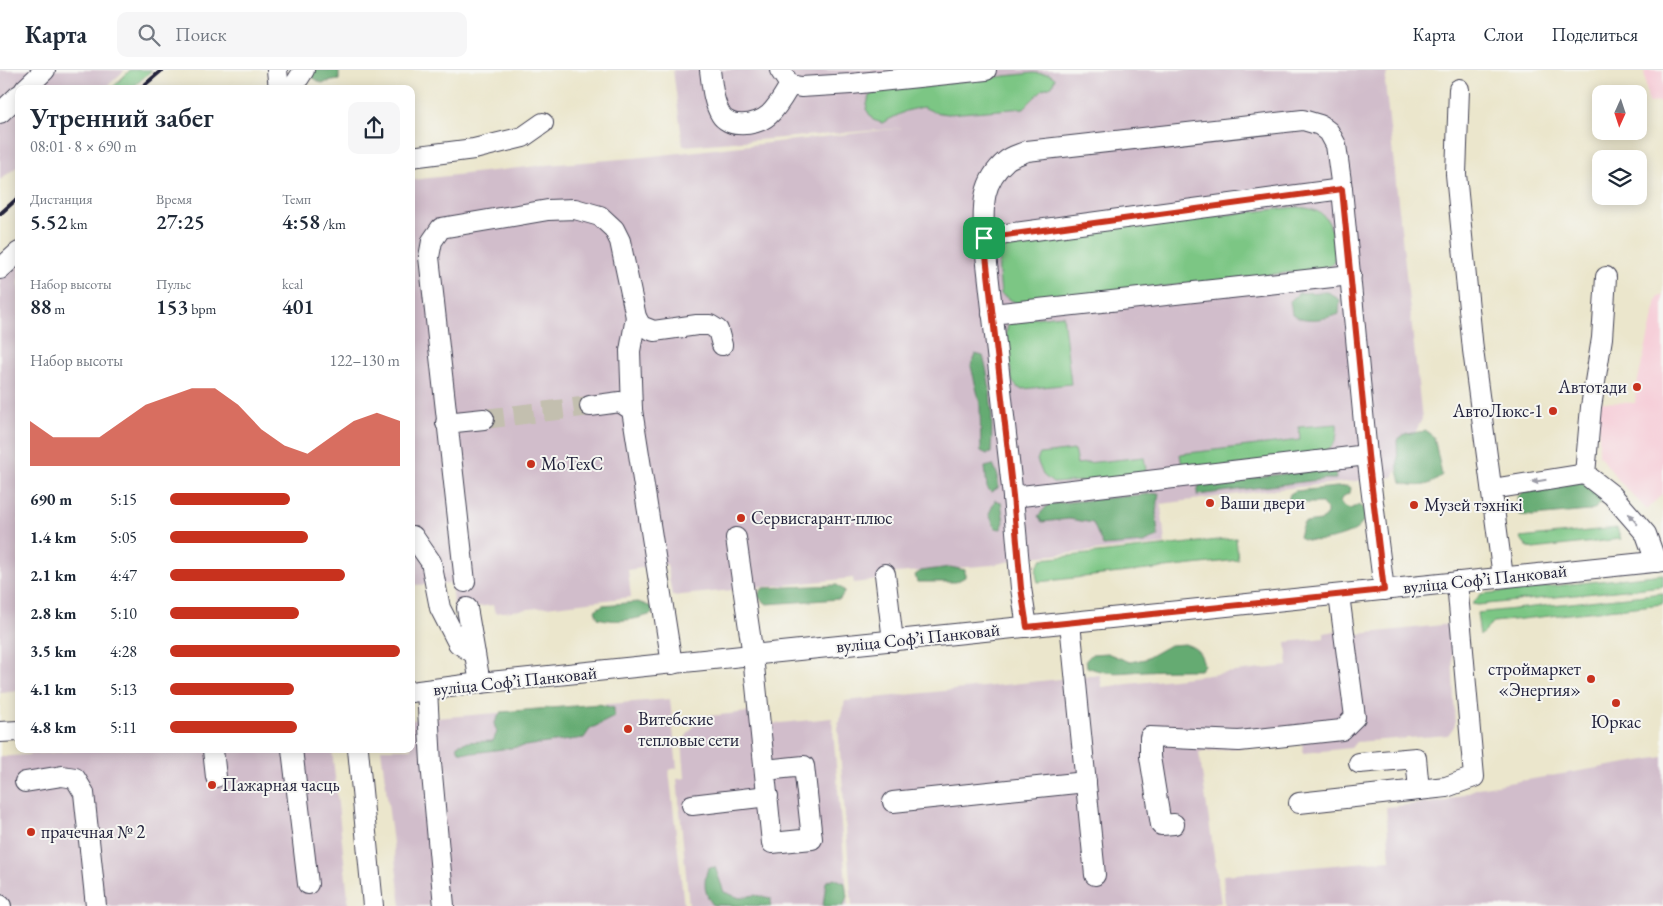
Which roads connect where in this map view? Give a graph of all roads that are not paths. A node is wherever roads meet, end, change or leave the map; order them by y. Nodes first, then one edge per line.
1 (45, 70) edge
2 (277, 70) edge
3 (304, 70) edge
4 (710, 70) edge
5 (986, 70) edge
6 (785, 77) edge
7 (29, 85) edge
8 (279, 85) edge
9 (295, 85) edge
10 (1459, 89) dead end
11 (15, 99) edge
12 (0, 113) edge
13 (542, 123) dead end
14 (415, 156) edge
15 (1342, 189) junction
16 (984, 238) junction
17 (15, 256) edge
18 (0, 270) edge
19 (1350, 275) junction
20 (1606, 277) dead end
21 (992, 314) junction
22 (636, 317) junction
23 (722, 345) dead end
24 (590, 406) tunnel mouth
25 (632, 410) junction
26 (484, 419) tunnel mouth
27 (446, 423) junction
28 (1368, 455) junction
29 (1585, 474) junction
30 (1492, 489) junction
31 (1013, 496) junction
32 (736, 538) dead end
33 (415, 540) edge
34 (1660, 561) edge
35 (885, 574) dead end
36 (1503, 577) junction
37 (464, 582) dead end
38 (1457, 582) junction
39 (1384, 590) junction
40 (1340, 595) junction
41 (467, 608) dead end
42 (1070, 623) junction
43 (1027, 627) junction
44 (893, 641) junction
45 (475, 654) junction
46 (753, 656) junction
47 (672, 664) junction
48 (480, 683) junction
49 (419, 691) edge
50 (15, 730) edge
51 (0, 732) edge
52 (218, 753) edge
53 (292, 753) edge
54 (358, 753) edge
55 (1360, 763) dead end
56 (765, 770) junction
57 (216, 777) dead end
58 (25, 782) dead end
59 (1086, 782) junction
60 (1419, 790) junction
61 (768, 796) junction
62 (893, 802) dead end
63 (1299, 803) dead end
64 (692, 804) dead end
65 (1174, 824) dead end
66 (1095, 875) dead end
67 (308, 884) dead end
68 (96, 906) edge
69 (372, 906) edge
70 (444, 906) edge

1 - 7 street
2 - 8 street
3 - 9 street
4 - 6 street
5 - 6 street
10 - 30 street
11 - 12 street
13 - 14 street
15 - 16 street
15 - 16 street
15 - 19 street
16 - 21 street
17 - 18 street
19 - 21 street
19 - 28 street
20 - 29 street
21 - 31 street
22 - 23 street
22 - 25 street
22 - 27 street
24 - 25 street
25 - 47 street
26 - 27 street
27 - 37 street
28 - 31 street
28 - 39 street
29 -> 30 street
34 -> 29 street
30 - 36 street
31 - 43 street
32 - 46 street
33 - 45 street
34 - 36 street, вуліца Софʼі Панковай
35 - 44 street
36 - 38 street, вуліца Софʼі Панковай
38 - 39 street, вуліца Софʼі Панковай
38 - 60 street
39 - 40 street, вуліца Софʼі Панковай
40 - 42 street, вуліца Софʼі Панковай
40 - 65 street
41 - 45 street
42 - 43 street, вуліца Софʼі Панковай
42 - 59 street
43 - 44 street, вуліца Софʼі Панковай
44 - 46 street, вуліца Софʼі Панковай
45 - 48 street
46 - 47 street, вуліца Софʼі Панковай
46 - 56 street
47 - 48 street, вуліца Софʼі Панковай
48 - 49 street, вуліца Софʼі Панковай
49 - 70 street
50 - 51 street
52 - 57 street
53 - 67 street
54 - 69 street
55 - 60 street
56 - 61 street
56 - 61 street
58 - 68 street
59 - 62 street
59 - 66 street
60 - 63 street
61 - 64 street

